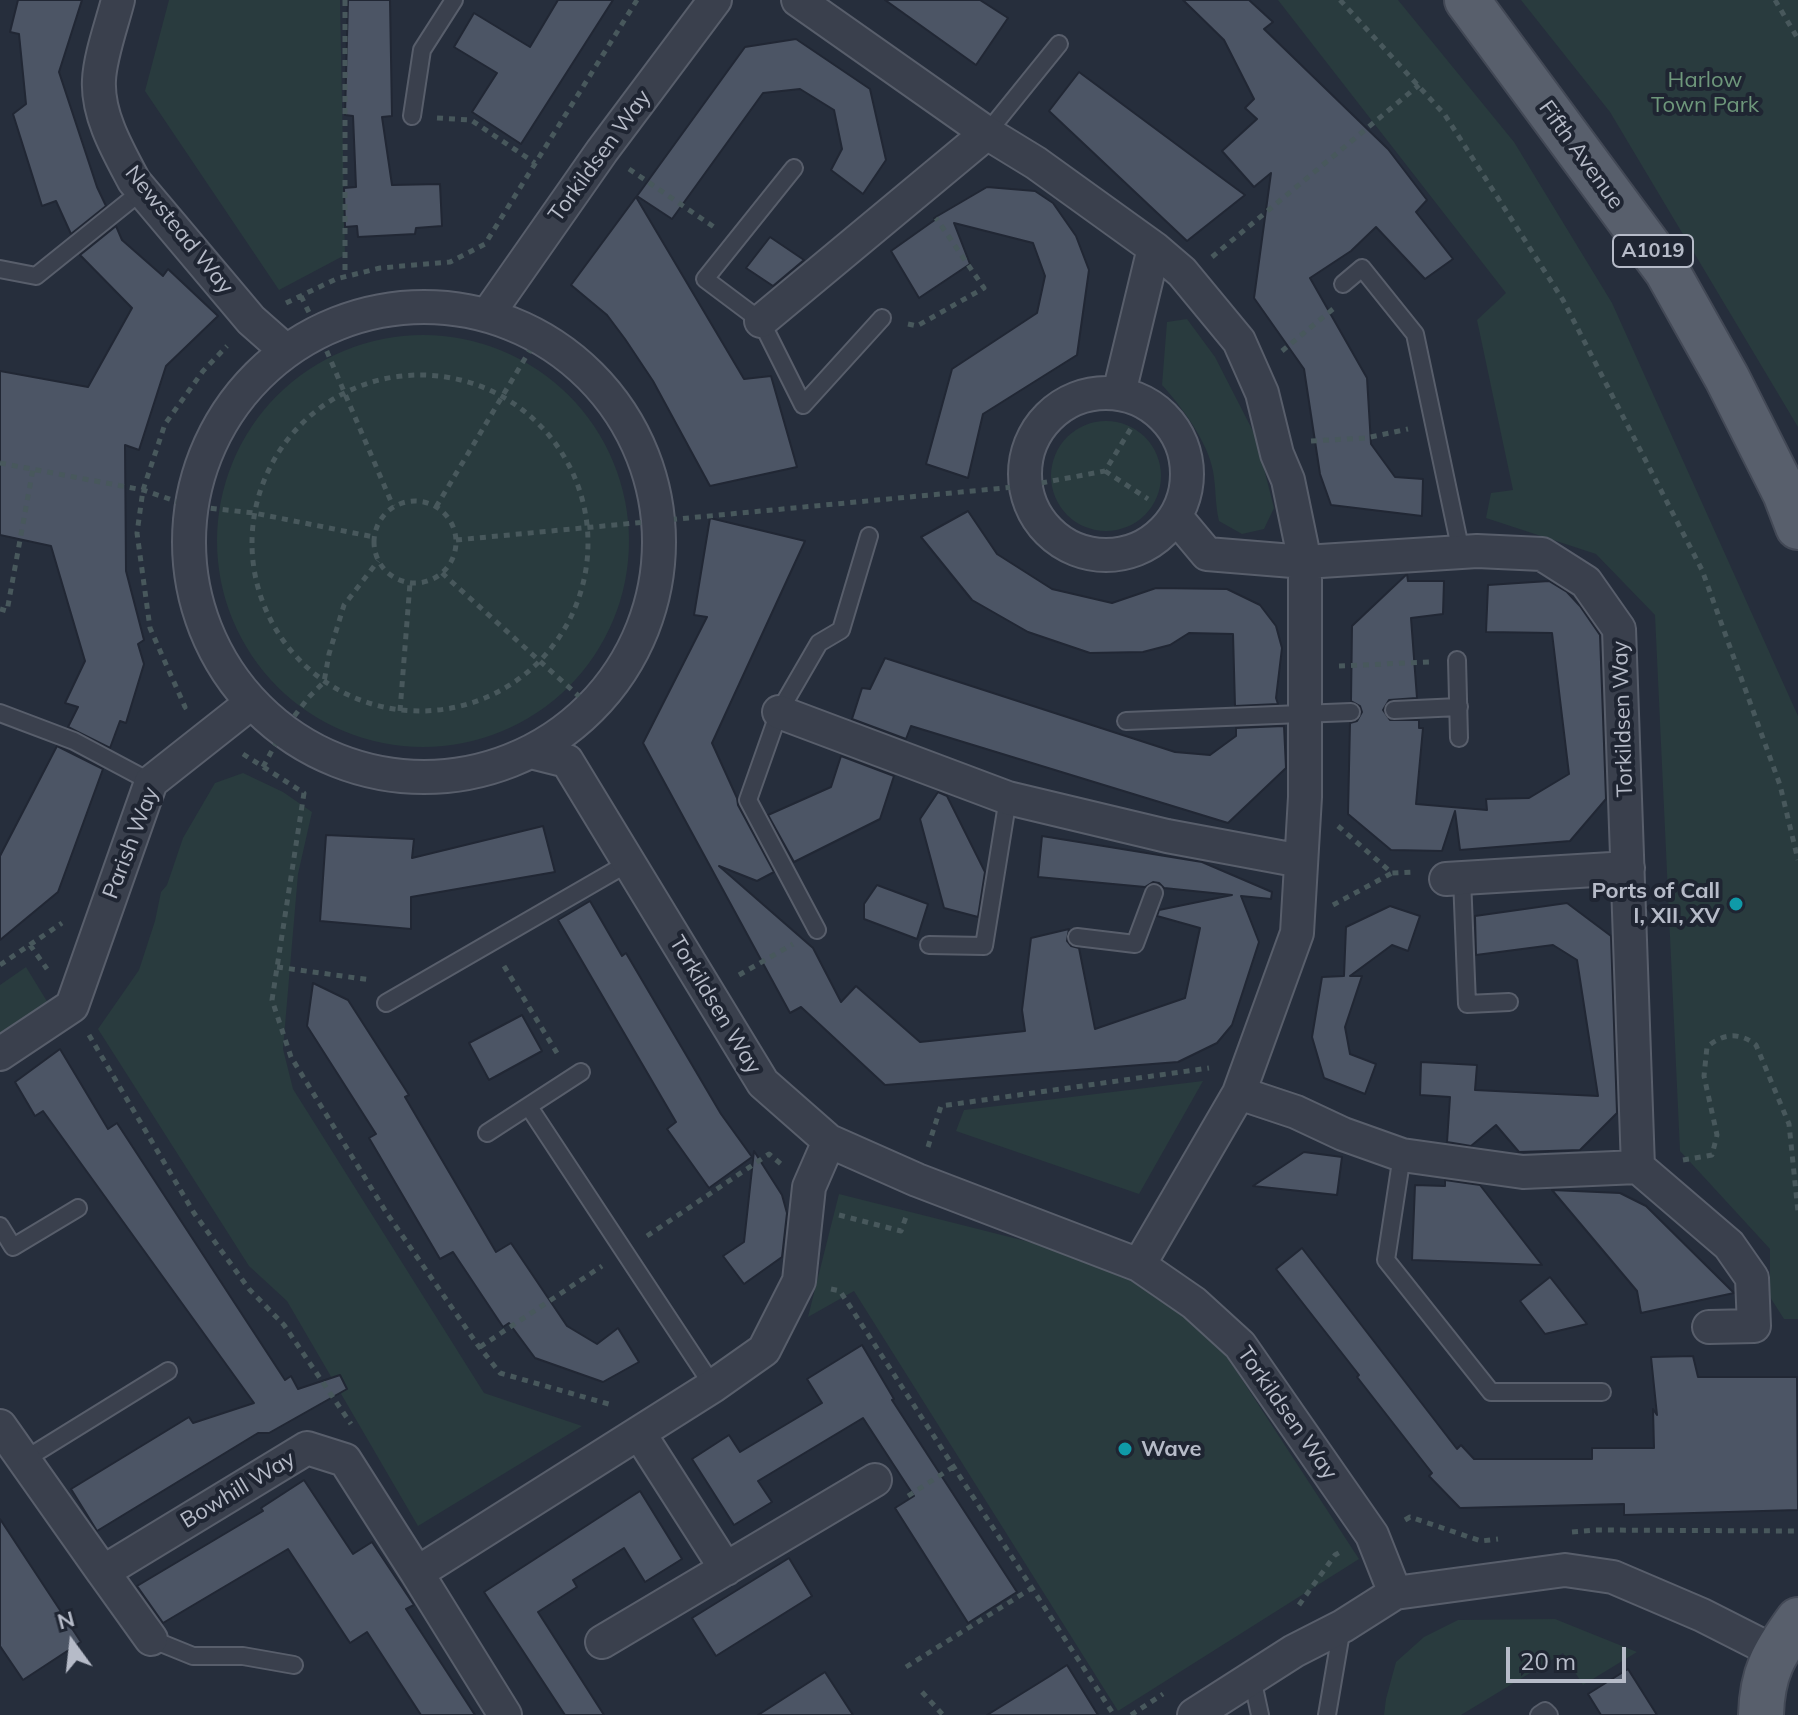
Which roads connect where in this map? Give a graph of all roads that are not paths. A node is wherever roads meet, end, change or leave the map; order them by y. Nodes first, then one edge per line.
1 (118, 0) edge
2 (454, 0) edge
3 (715, 0) edge
4 (798, 0) edge
5 (1467, 0) edge
6 (1059, 44) dead end
7 (412, 116) road end
8 (987, 133) junction
9 (794, 168) dead end
10 (143, 190) junction
11 (1154, 248) junction
12 (0, 269) edge
13 (1343, 284) dead end
14 (488, 314) junction
15 (882, 318) road end
16 (761, 321) junction
17 (285, 350) junction
18 (1133, 397) junction
19 (1176, 517) junction
20 (1798, 527) edge
21 (869, 536) dead end
22 (1461, 552) junction
23 (1305, 562) junction
24 (1457, 660) road end
25 (251, 703) junction
26 (1459, 707) junction
27 (1394, 710) dead end
28 (779, 712) junction
29 (1351, 712) dead end
30 (0, 713) edge
31 (1306, 713) junction
32 (1126, 721) dead end
33 (1459, 738) dead end
34 (531, 752) junction
35 (151, 782) junction
36 (1008, 798) junction
37 (1301, 861) junction
38 (630, 862) junction
39 (1628, 868) junction
40 (1454, 878) joint
41 (1154, 893) dead end
42 (817, 930) road end
43 (1077, 937) dead end
44 (929, 945) dead end
45 (1509, 1002) dead end
46 (386, 1003) dead end
47 (0, 1054) edge
48 (576, 1075) road end
49 (1239, 1093) junction
50 (529, 1107) junction
51 (487, 1133) dead end
52 (829, 1141) junction
53 (1402, 1155) junction
54 (1638, 1167) junction
55 (78, 1208) dead end
56 (0, 1226) edge
57 (1139, 1265) junction
58 (1709, 1327) dead end
59 (168, 1371) dead end
60 (713, 1386) junction
61 (1602, 1392) dead end
62 (0, 1426) edge
63 (639, 1433) junction
64 (24, 1460) junction
65 (875, 1480) road end
66 (726, 1569) junction
67 (103, 1572) junction
68 (417, 1573) junction
69 (1395, 1593) junction
70 (1343, 1626) junction
71 (1787, 1636) edge
72 (151, 1639) joint
73 (602, 1642) dead end
74 (294, 1665) dead end
75 (1252, 1678) junction
76 (505, 1715) edge
77 (1194, 1715) edge
78 (1260, 1715) edge
79 (1327, 1715) edge
80 (1539, 1715) edge
81 (1549, 1715) edge
82 (1761, 1715) edge

1 - 10 street, Newstead Way
2 - 7 lane
3 - 14 street, Torkildsen Way
4 - 8 street
5 - 20 main road, Fifth Avenue / A1019
6 - 8 lane
8 - 11 street
8 - 16 street
9 - 16 lane
10 - 12 lane
10 - 17 street, Newstead Way
11 - 18 street
11 - 23 street
13 - 22 lane
14 - 17 street
14 - 34 street
15 - 16 lane
17 - 25 street
18 - 19 street
18 - 19 street
19 - 23 street, Torkildsen Way
21 - 28 lane
22 - 23 street, Torkildsen Way
22 - 39 street, Torkildsen Way
23 - 31 street
24 - 26 lane
25 - 34 street
25 - 35 street, Parish Way
26 - 27 lane
26 - 33 lane
28 - 36 street
28 - 42 lane
29 - 31 lane
30 - 35 lane
31 - 32 lane
31 - 37 street
34 - 38 street, Torkildsen Way
35 - 47 street, Parish Way
36 - 37 street
36 - 44 lane
37 - 49 street
38 - 46 lane
38 - 52 street, Torkildsen Way
39 - 40 street
39 - 54 street, Torkildsen Way
40 - 45 lane
41 - 43 lane
48 - 50 lane
49 - 53 street
49 - 57 street
50 - 51 lane
50 - 60 lane
52 - 57 street, Torkildsen Way
52 - 60 street
53 - 54 street
53 - 61 lane
54 - 58 street
55 - 56 lane
57 - 69 street, Torkildsen Way
59 - 64 lane
60 - 63 street
62 - 64 street
63 - 66 street
63 - 68 street
64 - 67 street
65 - 66 street
66 - 73 street
67 - 68 street, Bowhill Way
67 - 72 street
68 - 76 street, Bowhill Way
69 - 70 street
69 - 71 street
70 - 75 street
70 - 79 lane
71 - 82 main road
72 - 74 lane
75 - 77 street
75 - 78 lane
80 - 81 lane

